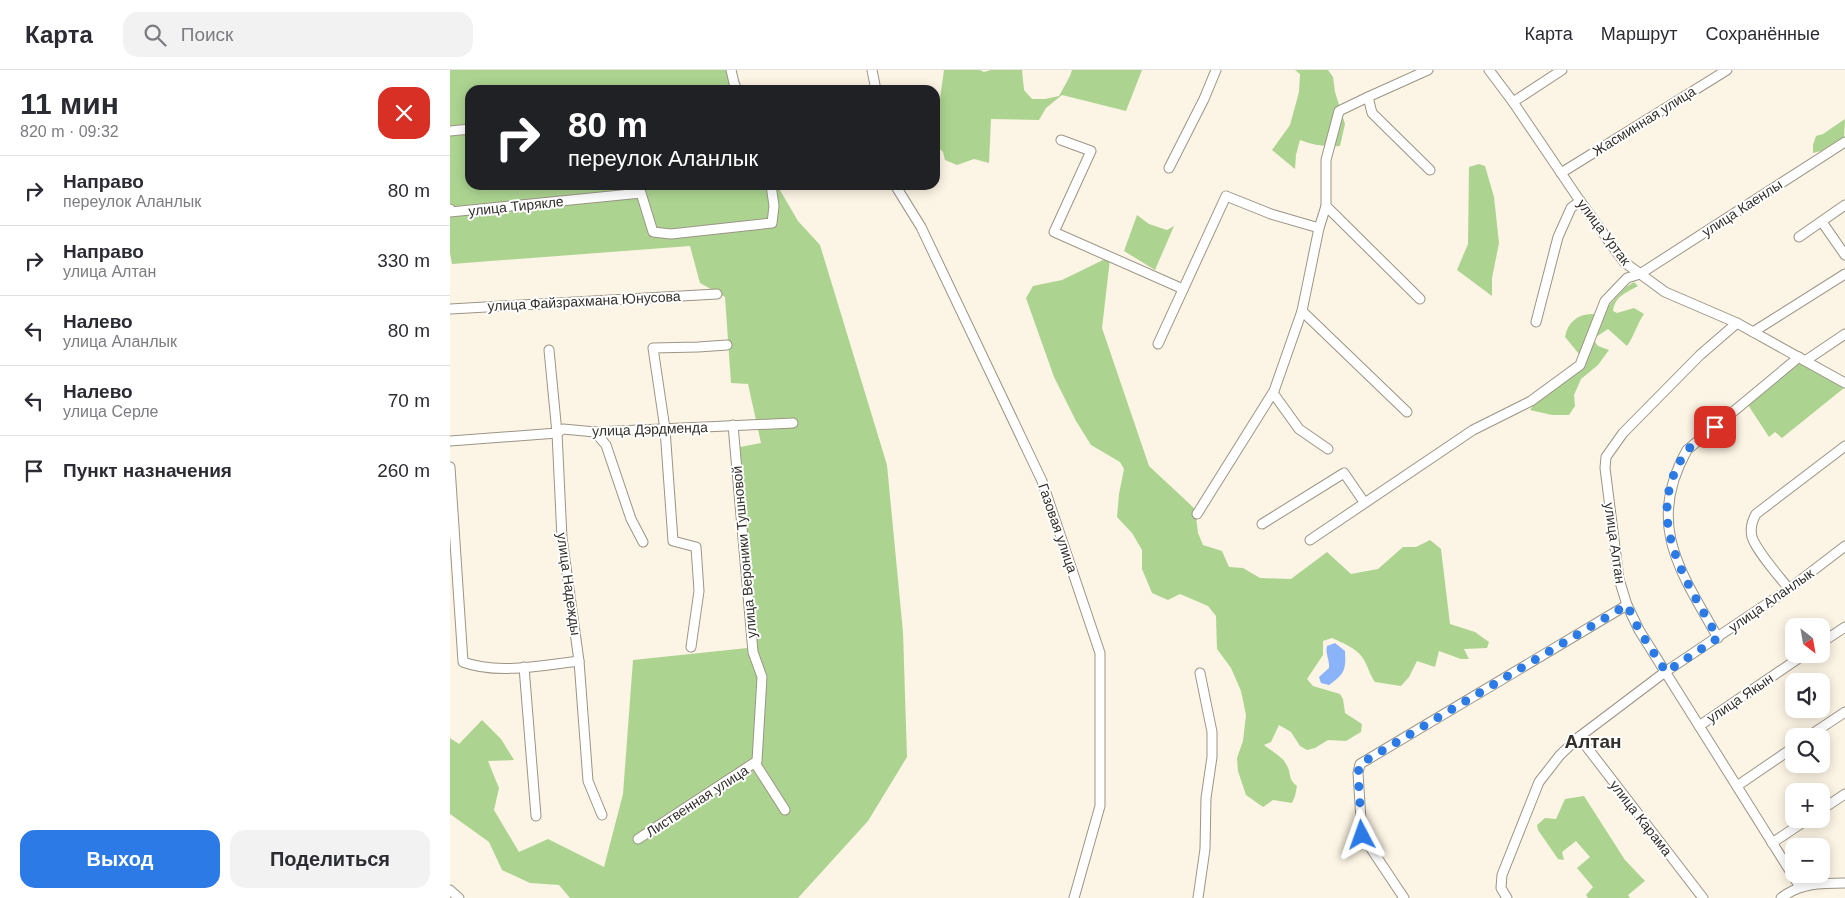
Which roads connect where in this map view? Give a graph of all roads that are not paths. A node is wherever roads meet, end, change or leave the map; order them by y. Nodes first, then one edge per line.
1 (731, 70) edge
2 (872, 70) edge
3 (1216, 70) edge
4 (1428, 70) edge
5 (1489, 70) edge
6 (1562, 70) edge
7 (1727, 70) edge
8 (735, 85) edge
9 (875, 85) edge
10 (1368, 97) junction
11 (1513, 102) junction
12 (465, 130) edge
13 (450, 131) edge
14 (1061, 140) dead end
15 (1845, 142) edge
16 (1169, 168) dead end
17 (1430, 170) dead end
18 (1561, 173) junction
19 (772, 190) edge
20 (898, 190) edge
21 (1580, 201) junction
22 (1845, 205) edge
23 (1326, 206) junction
24 (450, 209) edge
25 (450, 212) edge
26 (1822, 222) junction
27 (1319, 228) junction
28 (1799, 237) dead end
29 (1845, 255) edge
30 (1640, 274) junction
31 (1845, 274) edge
32 (1183, 289) junction
33 (717, 294) dead end
34 (1420, 299) dead end
35 (450, 309) edge
36 (1302, 311) junction
37 (1536, 322) dead end
38 (1737, 324) junction
39 (1753, 332) junction
40 (1845, 334) edge
41 (1158, 344) dead end
42 (727, 345) dead end
43 (550, 350) dead end
44 (1802, 359) junction
45 (1845, 383) edge
46 (1272, 393) junction
47 (1407, 412) dead end
48 (793, 423) dead end
49 (733, 425) junction
50 (665, 430) junction
51 (595, 432) junction
52 (557, 433) junction
53 (450, 441) edge
54 (1845, 446) edge
55 (1328, 449) dead end
56 (450, 467) edge
57 (1364, 502) junction
58 (1197, 514) dead end
59 (1262, 524) dead end
60 (1310, 540) dead end
61 (643, 542) dead end
62 (1845, 546) edge
63 (1789, 589) junction
64 (1627, 605) junction
65 (1845, 627) edge
66 (1830, 637) edge
67 (1718, 638) junction
68 (691, 647) dead end
69 (579, 661) junction
70 (1792, 663) edge
71 (524, 668) junction
72 (1666, 672) junction
73 (1200, 673) dead end
74 (762, 677) joint
75 (1845, 712) edge
76 (1699, 726) junction
77 (1821, 728) edge
78 (1579, 738) junction
79 (1785, 753) edge
80 (755, 762) junction
81 (1737, 786) junction
82 (1845, 794) edge
83 (1830, 804) edge
84 (785, 810) dead end
85 (602, 815) dead end
86 (536, 816) dead end
87 (1794, 828) edge
88 (638, 839) dead end
89 (1772, 843) junction
90 (1845, 883) edge
91 (1800, 887) junction
92 (450, 890) edge
93 (459, 898) edge
94 (1074, 898) edge
95 (1198, 898) edge
96 (1404, 898) edge
97 (1508, 898) edge
98 (1703, 898) edge
99 (1781, 898) edge

1 - 8 street
2 - 9 street
3 - 16 street
4 - 10 street
5 - 11 street, улица Уртак
6 - 11 street
7 - 18 street, Жасминная улица
10 - 17 street
10 - 23 street
11 - 18 street, улица Уртак
12 - 13 street
14 - 32 street
15 - 30 street, улица Каенлы
18 - 21 street, улица Уртак
19 - 25 street, улица Тирякле
20 - 94 street, Газовая улица
21 - 30 street, улица Уртак
21 - 37 street
22 - 26 street
23 - 27 street
23 - 34 street
24 - 25 street
26 - 28 street
26 - 29 street
27 - 32 street
27 - 36 street
30 - 38 street, улица Уртак
30 - 57 street, улица Каенлы
31 - 39 street
32 - 41 street
33 - 35 street, улица Файзрахмана Юнусова
36 - 46 street
36 - 47 street
38 - 39 street, улица Уртак
38 - 64 street, улица Алтан
39 - 44 street, улица Уртак
40 - 44 street
42 - 50 street
43 - 52 street, улица Надежды
44 - 45 street, улица Уртак
44 - 67 street
46 - 55 street
46 - 58 street
48 - 49 street, улица Дэрдменда
49 - 50 street, улица Дэрдменда
49 - 74 street, улица Вероники Тушновой
50 - 51 street, улица Дэрдменда
50 - 68 street
51 - 52 street, улица Дэрдменда
51 - 61 street
52 - 53 street, улица Дэрдменда
52 - 69 street, улица Надежды
54 - 63 street
56 - 71 street
57 - 59 street
57 - 60 street, улица Каенлы
62 - 63 street, улица Аланлык
63 - 67 street, улица Аланлык
64 - 72 street, улица Алтан
64 - 96 street
65 - 66 street
67 - 72 street, улица Аланлык
69 - 71 street
69 - 85 street, улица Надежды
70 - 76 street, улица Якын
71 - 86 street
72 - 76 street, улица Алтан
72 - 78 street, улица Аланлык
73 - 95 street
74 - 80 street, Лиственная улица
75 - 77 street
76 - 81 street, улица Алтан
78 - 97 street, улица Аланлык
78 - 98 street, улица Карама
79 - 81 street
80 - 84 street, Лиственная улица
80 - 88 street, Лиственная улица
81 - 89 street, улица Алтан
82 - 83 street
87 - 89 street
89 - 91 street, улица Алтан
90 - 91 street
91 - 99 street
92 - 93 street

